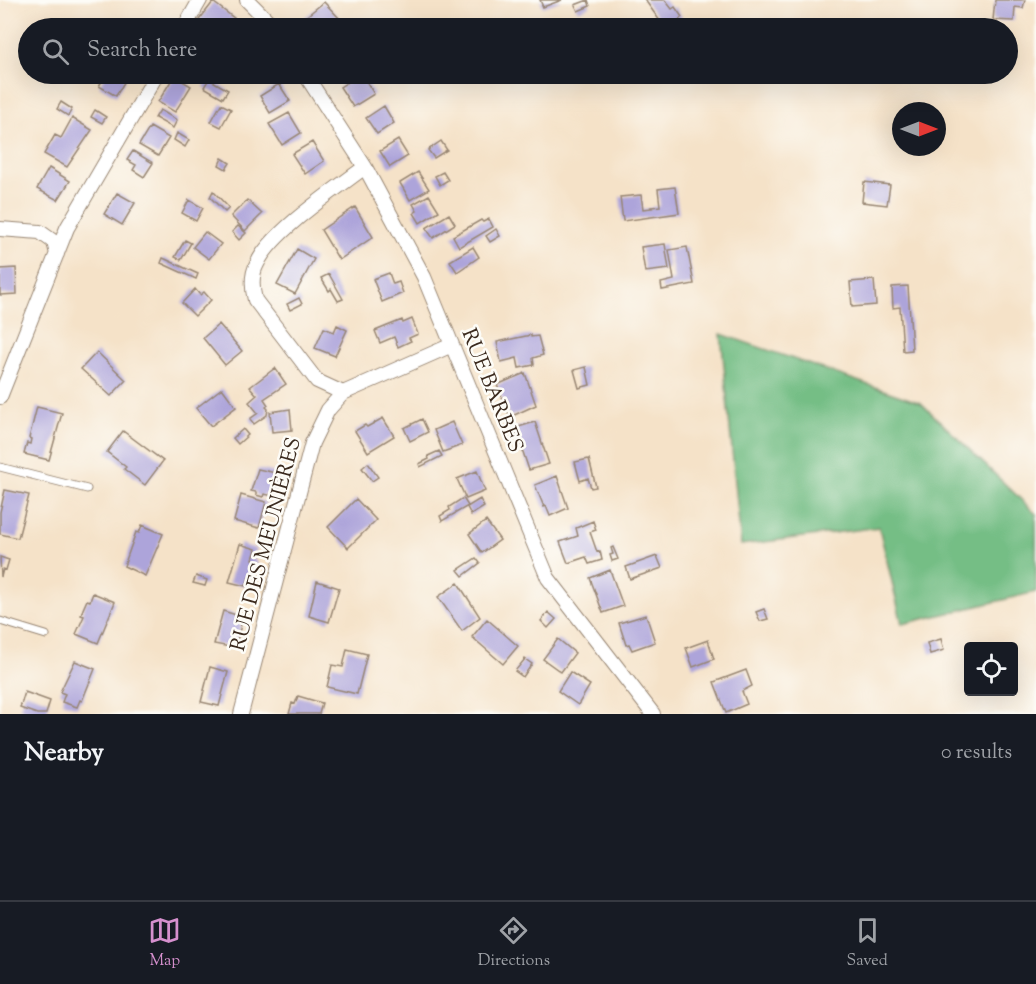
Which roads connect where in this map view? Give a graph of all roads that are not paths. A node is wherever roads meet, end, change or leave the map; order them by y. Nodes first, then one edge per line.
1 (200, 0) edge
2 (247, 0) edge
3 (190, 18) edge
4 (265, 18) edge
5 (152, 84) edge
6 (310, 84) edge
7 (364, 167) junction
8 (0, 229) edge
9 (57, 254) junction
10 (452, 345) junction
11 (344, 393) junction
12 (0, 398) edge
13 (0, 467) edge
14 (87, 489) dead end
15 (0, 621) edge
16 (46, 635) dead end
17 (241, 714) edge
18 (653, 714) edge

1 - 3 street
2 - 4 street
5 - 9 street
6 - 7 street, RUE BARBES
7 - 10 street, RUE BARBES
7 - 11 street
8 - 9 street
9 - 12 street
10 - 11 street, RUE DES MEUNIÈRES
10 - 18 street, RUE BARBES
11 - 17 street, RUE DES MEUNIÈRES
13 - 14 lane
15 - 16 lane

